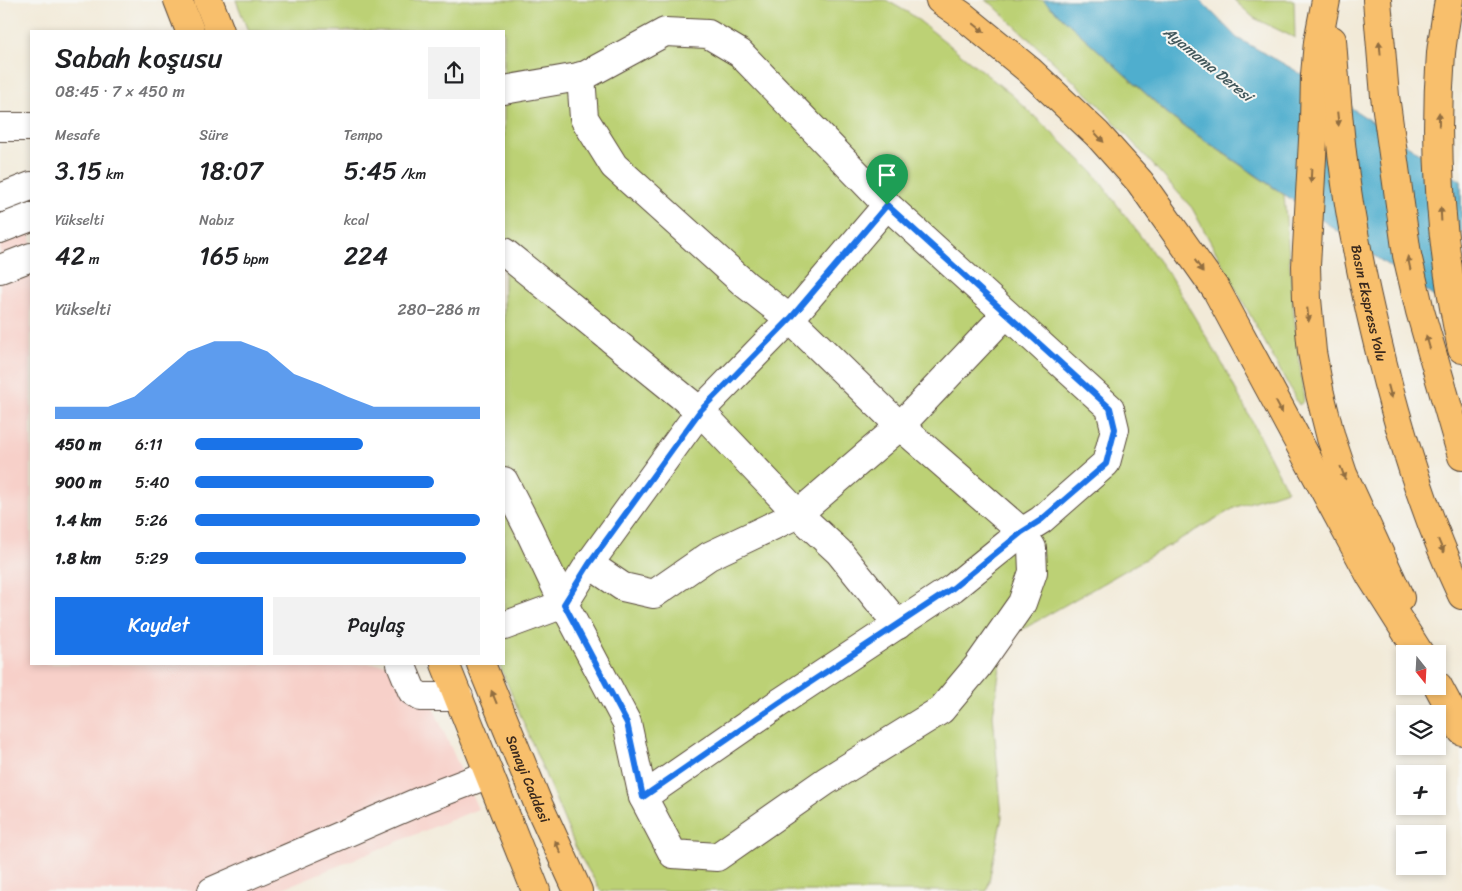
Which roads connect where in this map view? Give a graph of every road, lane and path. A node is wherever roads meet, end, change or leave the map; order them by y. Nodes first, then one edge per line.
1 (178, 0) edge
2 (208, 0) edge
3 (940, 0) edge
4 (1327, 0) edge
5 (1377, 0) edge
6 (1449, 0) edge
7 (190, 30) edge
8 (220, 30) edge
9 (1324, 73) junction
10 (581, 76) junction
11 (505, 90) edge
12 (30, 127) edge
13 (0, 128) edge
14 (30, 186) edge
15 (0, 198) edge
16 (887, 205) junction
17 (30, 217) edge
18 (0, 229) edge
19 (505, 253) edge
20 (30, 257) edge
21 (0, 269) edge
22 (1006, 314) junction
23 (790, 319) junction
24 (1462, 348) edge
25 (700, 411) junction
26 (900, 426) junction
27 (1462, 456) edge
28 (505, 483) edge
29 (798, 514) junction
30 (1022, 532) junction
31 (589, 564) junction
32 (1462, 595) edge
33 (564, 604) junction
34 (898, 625) junction
35 (505, 626) edge
36 (1414, 645) edge
37 (1416, 645) edge
38 (401, 665) edge
39 (445, 665) edge
40 (481, 665) edge
41 (1443, 695) edge
42 (459, 698) junction
43 (1462, 731) edge
44 (489, 774) junction
45 (643, 797) junction
46 (540, 806) junction
47 (508, 819) junction
48 (212, 891) edge
49 (536, 891) edge
50 (578, 891) edge

1 - 7 main road
2 - 8 main road
3 -> 36 main road
4 - 9 main road
27 -> 5 main road
24 -> 6 main road
9 -> 32 main road, Basın Ekspress Yolu
9 -> 37 main road
10 - 11 street
10 - 16 street
10 - 23 street
12 - 13 street
14 - 15 street
16 - 22 street
16 - 23 street
17 - 18 street
19 - 25 street
20 - 21 street
22 - 26 street
22 - 30 street
23 - 25 street
23 - 26 street
25 - 29 street
25 - 31 street
26 - 29 street
26 - 30 street
28 - 33 street
29 - 31 street
29 - 34 street
30 - 34 street
30 - 45 street
31 - 33 street
33 - 35 street
33 - 45 street
34 - 45 street
38 - 42 street
39 - 42 main road
46 -> 40 main road, Sanayi Caddesi
41 - 43 main road
42 - 44 main road
44 - 47 main road
44 - 48 street
46 - 47 main road
50 -> 46 main road, Sanayi Caddesi
47 - 49 main road

